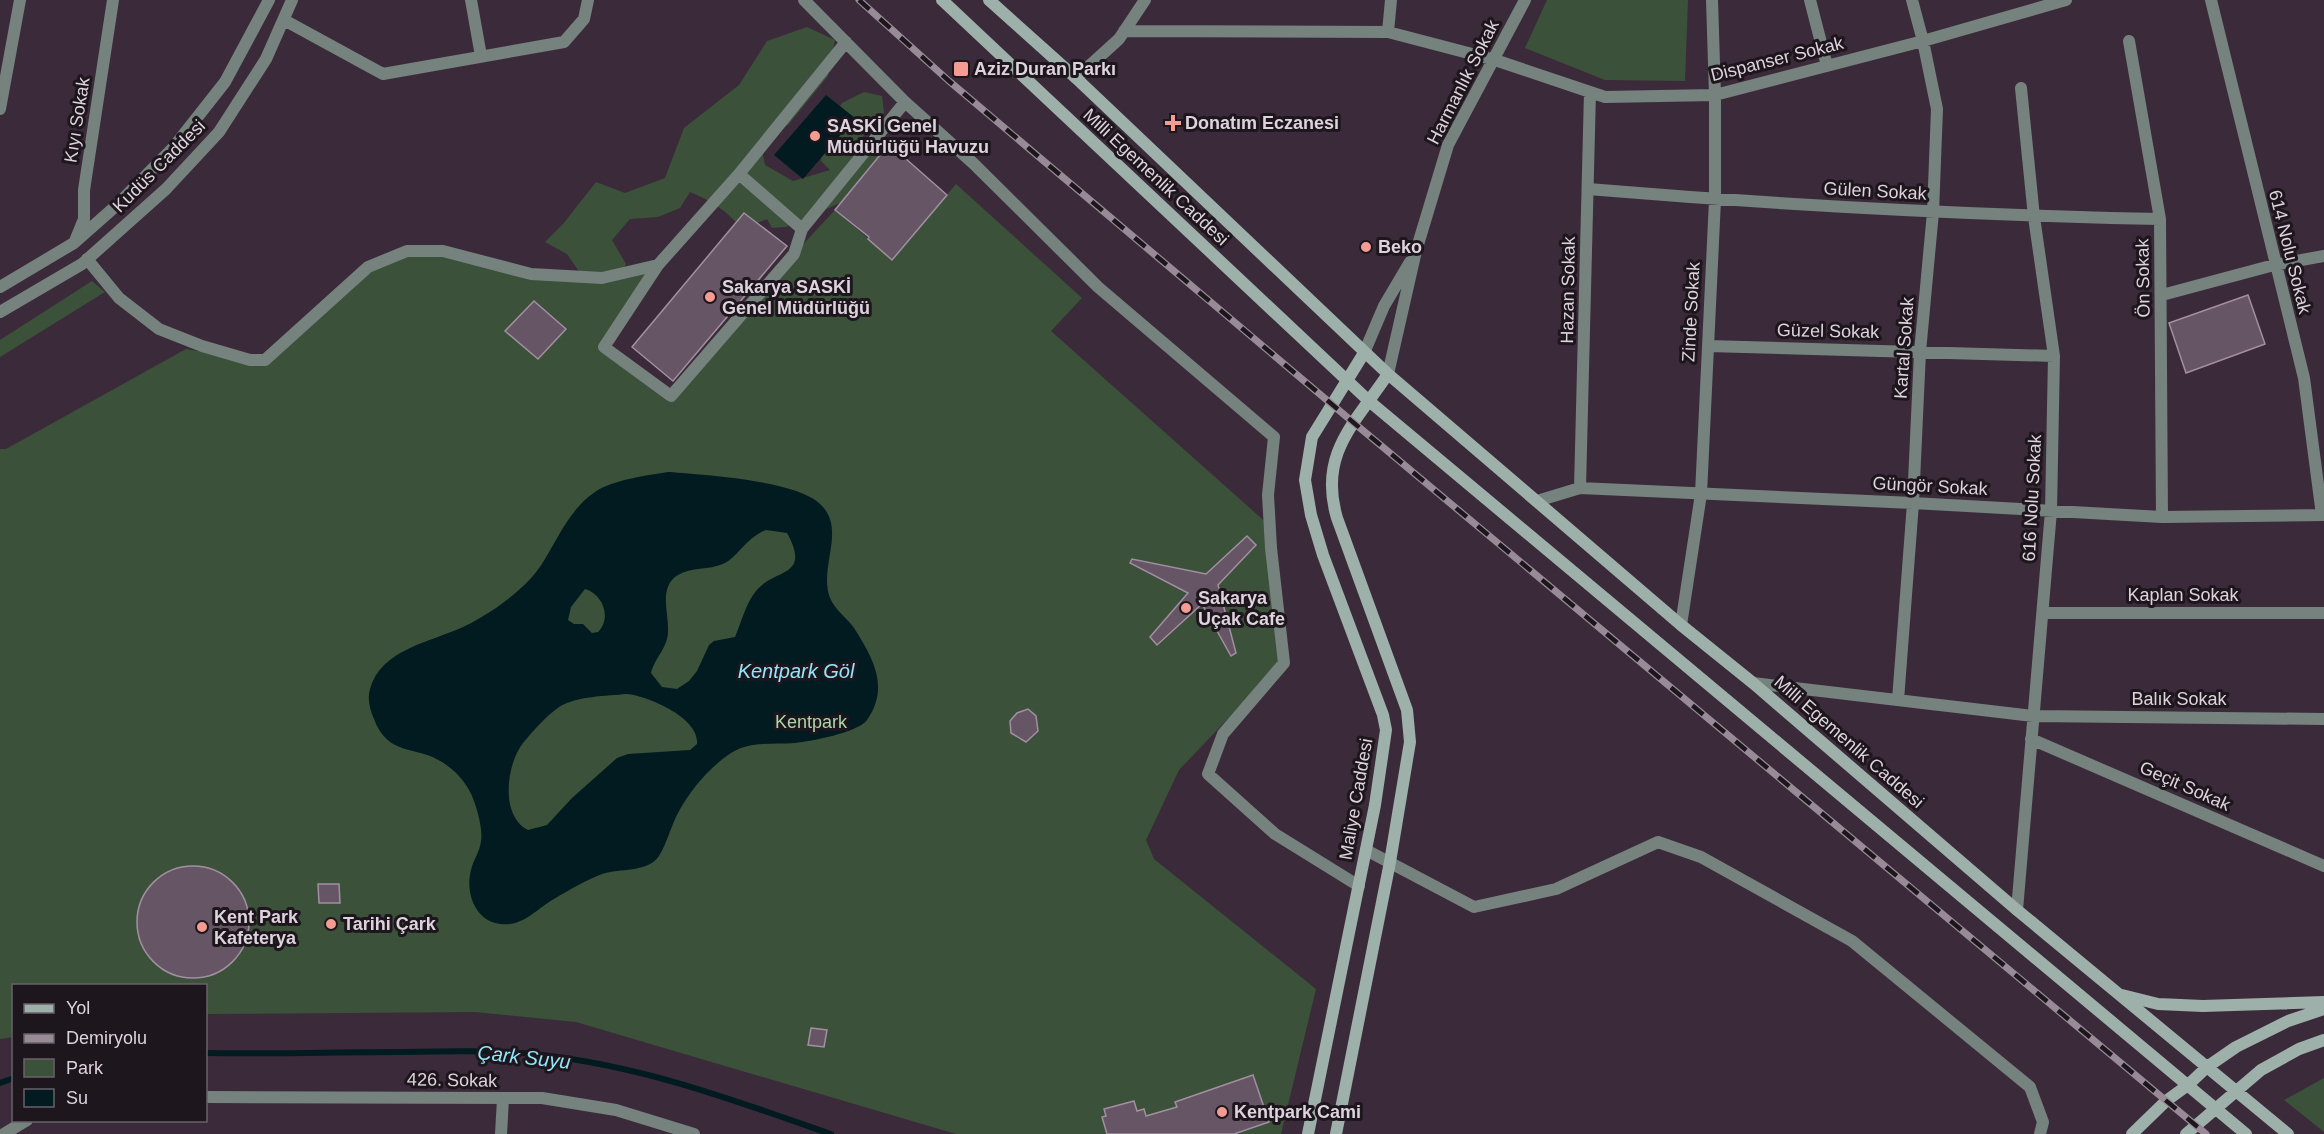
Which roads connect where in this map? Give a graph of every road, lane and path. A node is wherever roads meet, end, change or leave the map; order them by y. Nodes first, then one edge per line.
1 (20, 0) edge
2 (113, 0) edge
3 (269, 0) edge
4 (292, 0) edge
5 (471, 0) edge
6 (588, 0) edge
7 (804, 0) edge
8 (942, 0) edge
9 (989, 0) edge
10 (1145, 0) edge
11 (1391, 0) edge
12 (1525, 0) edge
13 (1712, 0) edge
14 (1810, 0) edge
15 (1912, 0) edge
16 (2066, 0) edge
17 (2211, 0) edge
18 (2026, 6) edge
19 (284, 20) junction
20 (1124, 32) junction
21 (1388, 32) junction
22 (2129, 40) dead end
23 (1923, 41) junction
24 (846, 42) junction
25 (481, 56) junction
26 (1495, 60) junction
27 (1827, 66) junction
28 (1076, 78) junction
29 (2021, 88) dead end
30 (1590, 92) junction
31 (1715, 95) junction
32 (905, 102) junction
33 (0, 109) edge
34 (739, 174) junction
35 (1588, 189) junction
36 (1715, 200) junction
37 (1933, 212) junction
38 (2034, 217) junction
39 (2160, 219) junction
40 (802, 229) junction
41 (74, 243) junction
42 (1416, 250) junction
43 (2324, 256) edge
44 (87, 259) junction
45 (658, 265) junction
46 (2274, 265) junction
47 (0, 287) edge
48 (2162, 295) junction
49 (0, 312) edge
50 (1708, 346) junction
51 (1920, 351) junction
52 (1364, 353) junction
53 (2054, 356) junction
54 (1388, 374) junction
55 (1346, 380) junction
56 (1370, 401) junction
57 (1580, 488) junction
58 (1701, 494) junction
59 (1537, 501) junction
60 (1913, 503) junction
61 (2051, 511) junction
62 (2323, 515) edge
63 (2163, 517) junction
64 (2043, 613) junction
65 (2324, 613) edge
66 (1681, 625) junction
67 (1753, 683) junction
68 (1898, 700) junction
69 (2034, 716) junction
70 (2324, 718) edge
71 (2031, 739) junction
72 (1366, 850) junction
73 (1390, 861) junction
74 (2324, 866) edge
75 (1359, 886) junction
76 (2016, 910) junction
77 (2120, 995) junction
78 (2324, 1002) edge
79 (2324, 1009) edge
80 (2324, 1040) edge
81 (2207, 1067) junction
82 (2188, 1085) junction
83 (2237, 1092) junction
84 (207, 1097) edge
85 (503, 1099) junction
86 (2216, 1109) junction
87 (24, 1122) edge
88 (5, 1134) edge
89 (501, 1134) edge
90 (694, 1134) edge
91 (1308, 1134) edge
92 (1336, 1134) edge
93 (2040, 1134) edge
94 (2132, 1134) edge
95 (2186, 1134) edge
96 (2246, 1134) edge
97 (2288, 1134) edge

1 - 33 street
2 - 41 street, Kıyı Sokak
3 - 41 street, Kudüs Caddesi
4 - 19 street, Kudüs Caddesi
5 - 25 street
6 - 25 street
7 - 24 street
8 - 55 main road, Milli Egemenlik Caddesi
9 - 28 main road, Milli Egemenlik Caddesi
10 - 20 street
11 - 21 street
12 - 26 street, Harmanlık Sokak
13 - 31 street, Zinde Sokak
14 - 27 street
15 - 23 street, Kartal Sokak
16 - 18 street, Dispanser Sokak
17 - 46 street, 614 Nolu Sokak
18 - 23 street, Dispanser Sokak
19 - 25 street
19 - 44 street, Kudüs Caddesi
20 - 21 street, Dispanser Sokak
20 - 28 street
21 - 26 street, Dispanser Sokak
22 - 39 street, Ön Sokak
23 - 27 street, Dispanser Sokak
23 - 37 street, Kartal Sokak
24 - 32 street
24 - 34 street
26 - 30 street, Dispanser Sokak
26 - 42 street, Harmanlık Sokak
27 - 31 street, Dispanser Sokak
28 - 52 main road, Milli Egemenlik Caddesi
29 - 38 street, 616 Nolu Sokak
30 - 31 street, Dispanser Sokak
30 - 35 street, Hazan Sokak
31 - 36 street, Zinde Sokak
32 - 40 street
32 - 75 street
34 - 40 street
34 - 45 street
35 - 36 street, Gülen Sokak
35 - 57 street, Hazan Sokak
36 - 37 street, Gülen Sokak
36 - 50 street, Zinde Sokak
37 - 38 street, Gülen Sokak
37 - 51 street, Kartal Sokak
38 - 39 street, Gülen Sokak
38 - 53 street, 616 Nolu Sokak
39 - 48 street, Ön Sokak
40 - 45 street
41 - 47 street, Kudüs Caddesi
42 - 52 street, Harmanlık Sokak
42 - 54 street, Harmanlık Sokak
43 - 46 street
44 - 45 street
44 - 49 street, Kudüs Caddesi
46 - 48 street
46 - 62 street, 614 Nolu Sokak
48 - 63 street, Ön Sokak
50 - 51 street, Güzel Sokak
50 - 58 street, Zinde Sokak
51 - 53 street, Güzel Sokak
51 - 60 street, Kartal Sokak
52 - 54 main road, Milli Egemenlik Caddesi
52 - 55 main road, Maliye Caddesi
53 - 61 street, 616 Nolu Sokak
54 - 56 main road
54 - 59 main road, Milli Egemenlik Caddesi
55 - 56 main road, Milli Egemenlik Caddesi
55 - 72 main road, Maliye Caddesi
56 - 73 main road
56 - 82 main road
57 - 58 street, Güngör Sokak
57 - 59 street, Güngör Sokak
58 - 60 street, Güngör Sokak
58 - 66 street, Zinde Sokak
59 - 66 main road, Milli Egemenlik Caddesi
60 - 61 street, Güngör Sokak
60 - 68 street, Kartal Sokak
61 - 63 street, Güngör Sokak
61 - 64 street, 616 Nolu Sokak
62 - 63 street, Güngör Sokak
64 - 65 street, Kaplan Sokak
64 - 69 street, 616 Nolu Sokak
66 - 67 main road, Milli Egemenlik Caddesi
67 - 68 street
67 - 76 main road, Milli Egemenlik Caddesi
68 - 69 street
69 - 70 street, Balık Sokak
69 - 71 street, 616 Nolu Sokak
71 - 74 street, Geçit Sokak
71 - 76 street, 616 Nolu Sokak
72 - 73 street
72 - 75 main road, Maliye Caddesi
73 - 92 main road
73 - 93 street
75 - 91 main road, Maliye Caddesi
76 - 77 main road, Milli Egemenlik Caddesi
77 - 78 main road
77 - 81 main road, Milli Egemenlik Caddesi
79 - 81 main road
80 - 83 main road
81 - 82 main road
81 - 83 main road, Milli Egemenlik Caddesi
82 - 86 main road
82 - 94 main road
83 - 86 main road
83 - 97 main road, Milli Egemenlik Caddesi
84 - 85 street, 426. Sokak
85 - 89 street
85 - 90 street, 426. Sokak
86 - 95 main road
86 - 96 main road
87 - 88 street

